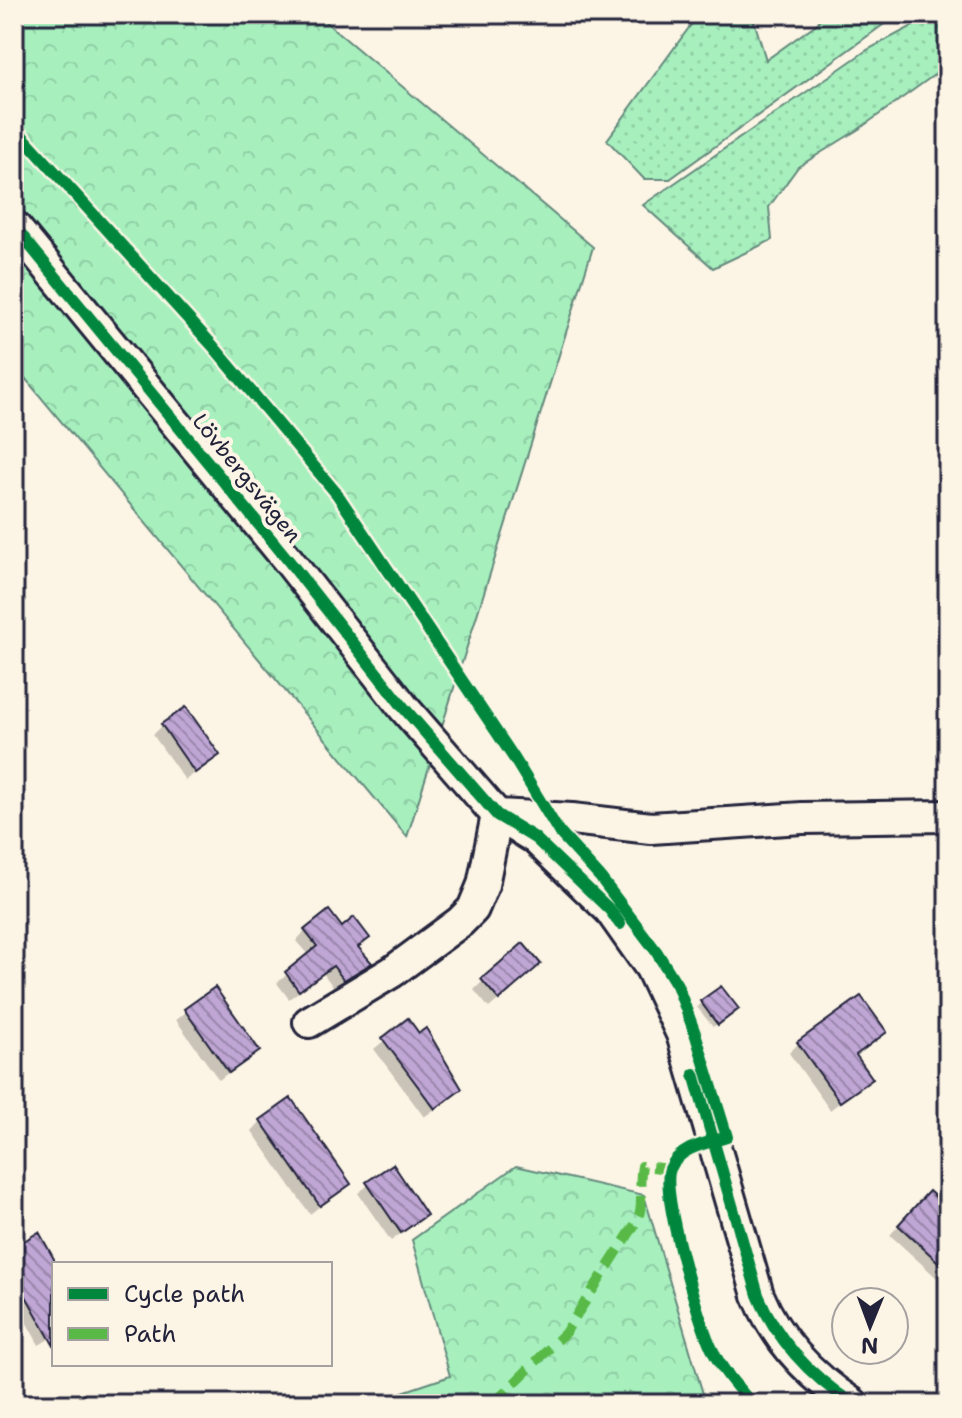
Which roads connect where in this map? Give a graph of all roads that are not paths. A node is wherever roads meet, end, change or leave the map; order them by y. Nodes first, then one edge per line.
1 (14, 226) edge
2 (497, 815) junction
3 (948, 816) edge
4 (309, 1022) dead end
5 (853, 1404) edge

1 - 2 street, Lövbergsvägen
2 - 3 street
2 - 4 street
2 - 5 street, Lövbergsvägen

